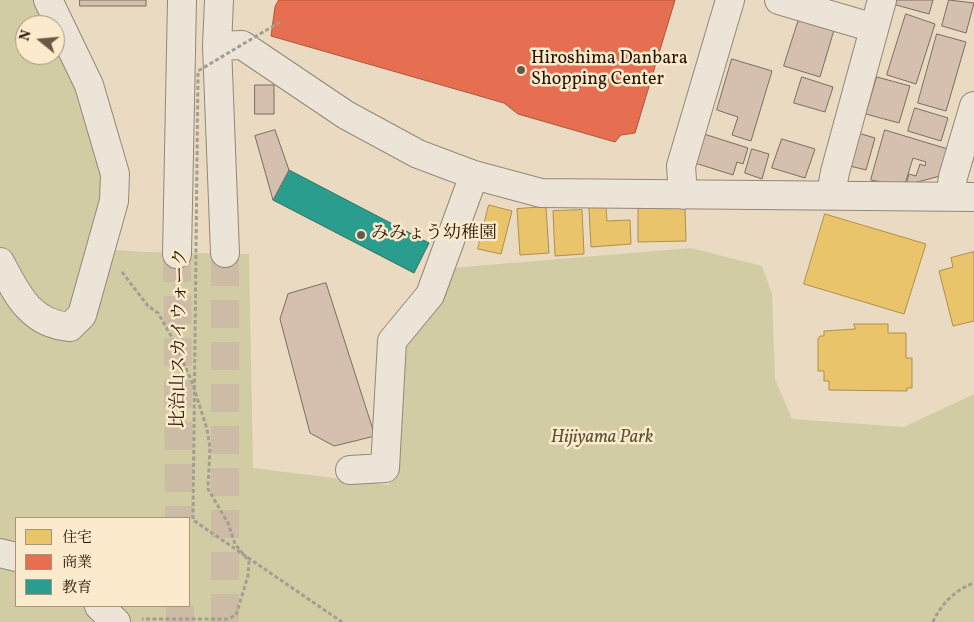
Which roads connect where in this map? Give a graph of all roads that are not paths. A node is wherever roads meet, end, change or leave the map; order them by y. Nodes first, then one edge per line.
1 (48, 0) edge
2 (182, 0) edge
3 (219, 0) edge
4 (730, 0) edge
5 (779, 0) edge
6 (882, 0) edge
7 (874, 28) junction
8 (217, 46) junction
9 (974, 106) edge
10 (474, 175) junction
11 (831, 194) junction
12 (683, 195) junction
13 (962, 197) edge
14 (225, 252) tunnel mouth
15 (177, 254) tunnel mouth
16 (0, 262) edge
17 (350, 470) dead end
18 (0, 552) edge
19 (15, 557) edge
20 (100, 607) edge
21 (125, 621) edge

1 - 16 street
2 - 15 street
3 - 8 street
4 - 12 street
5 - 7 street
6 - 7 street
7 - 11 street
8 - 10 street
8 - 14 street
9 - 13 street
10 - 12 street
10 - 17 street
11 - 12 street
11 - 13 street
18 - 19 street
20 - 21 street

